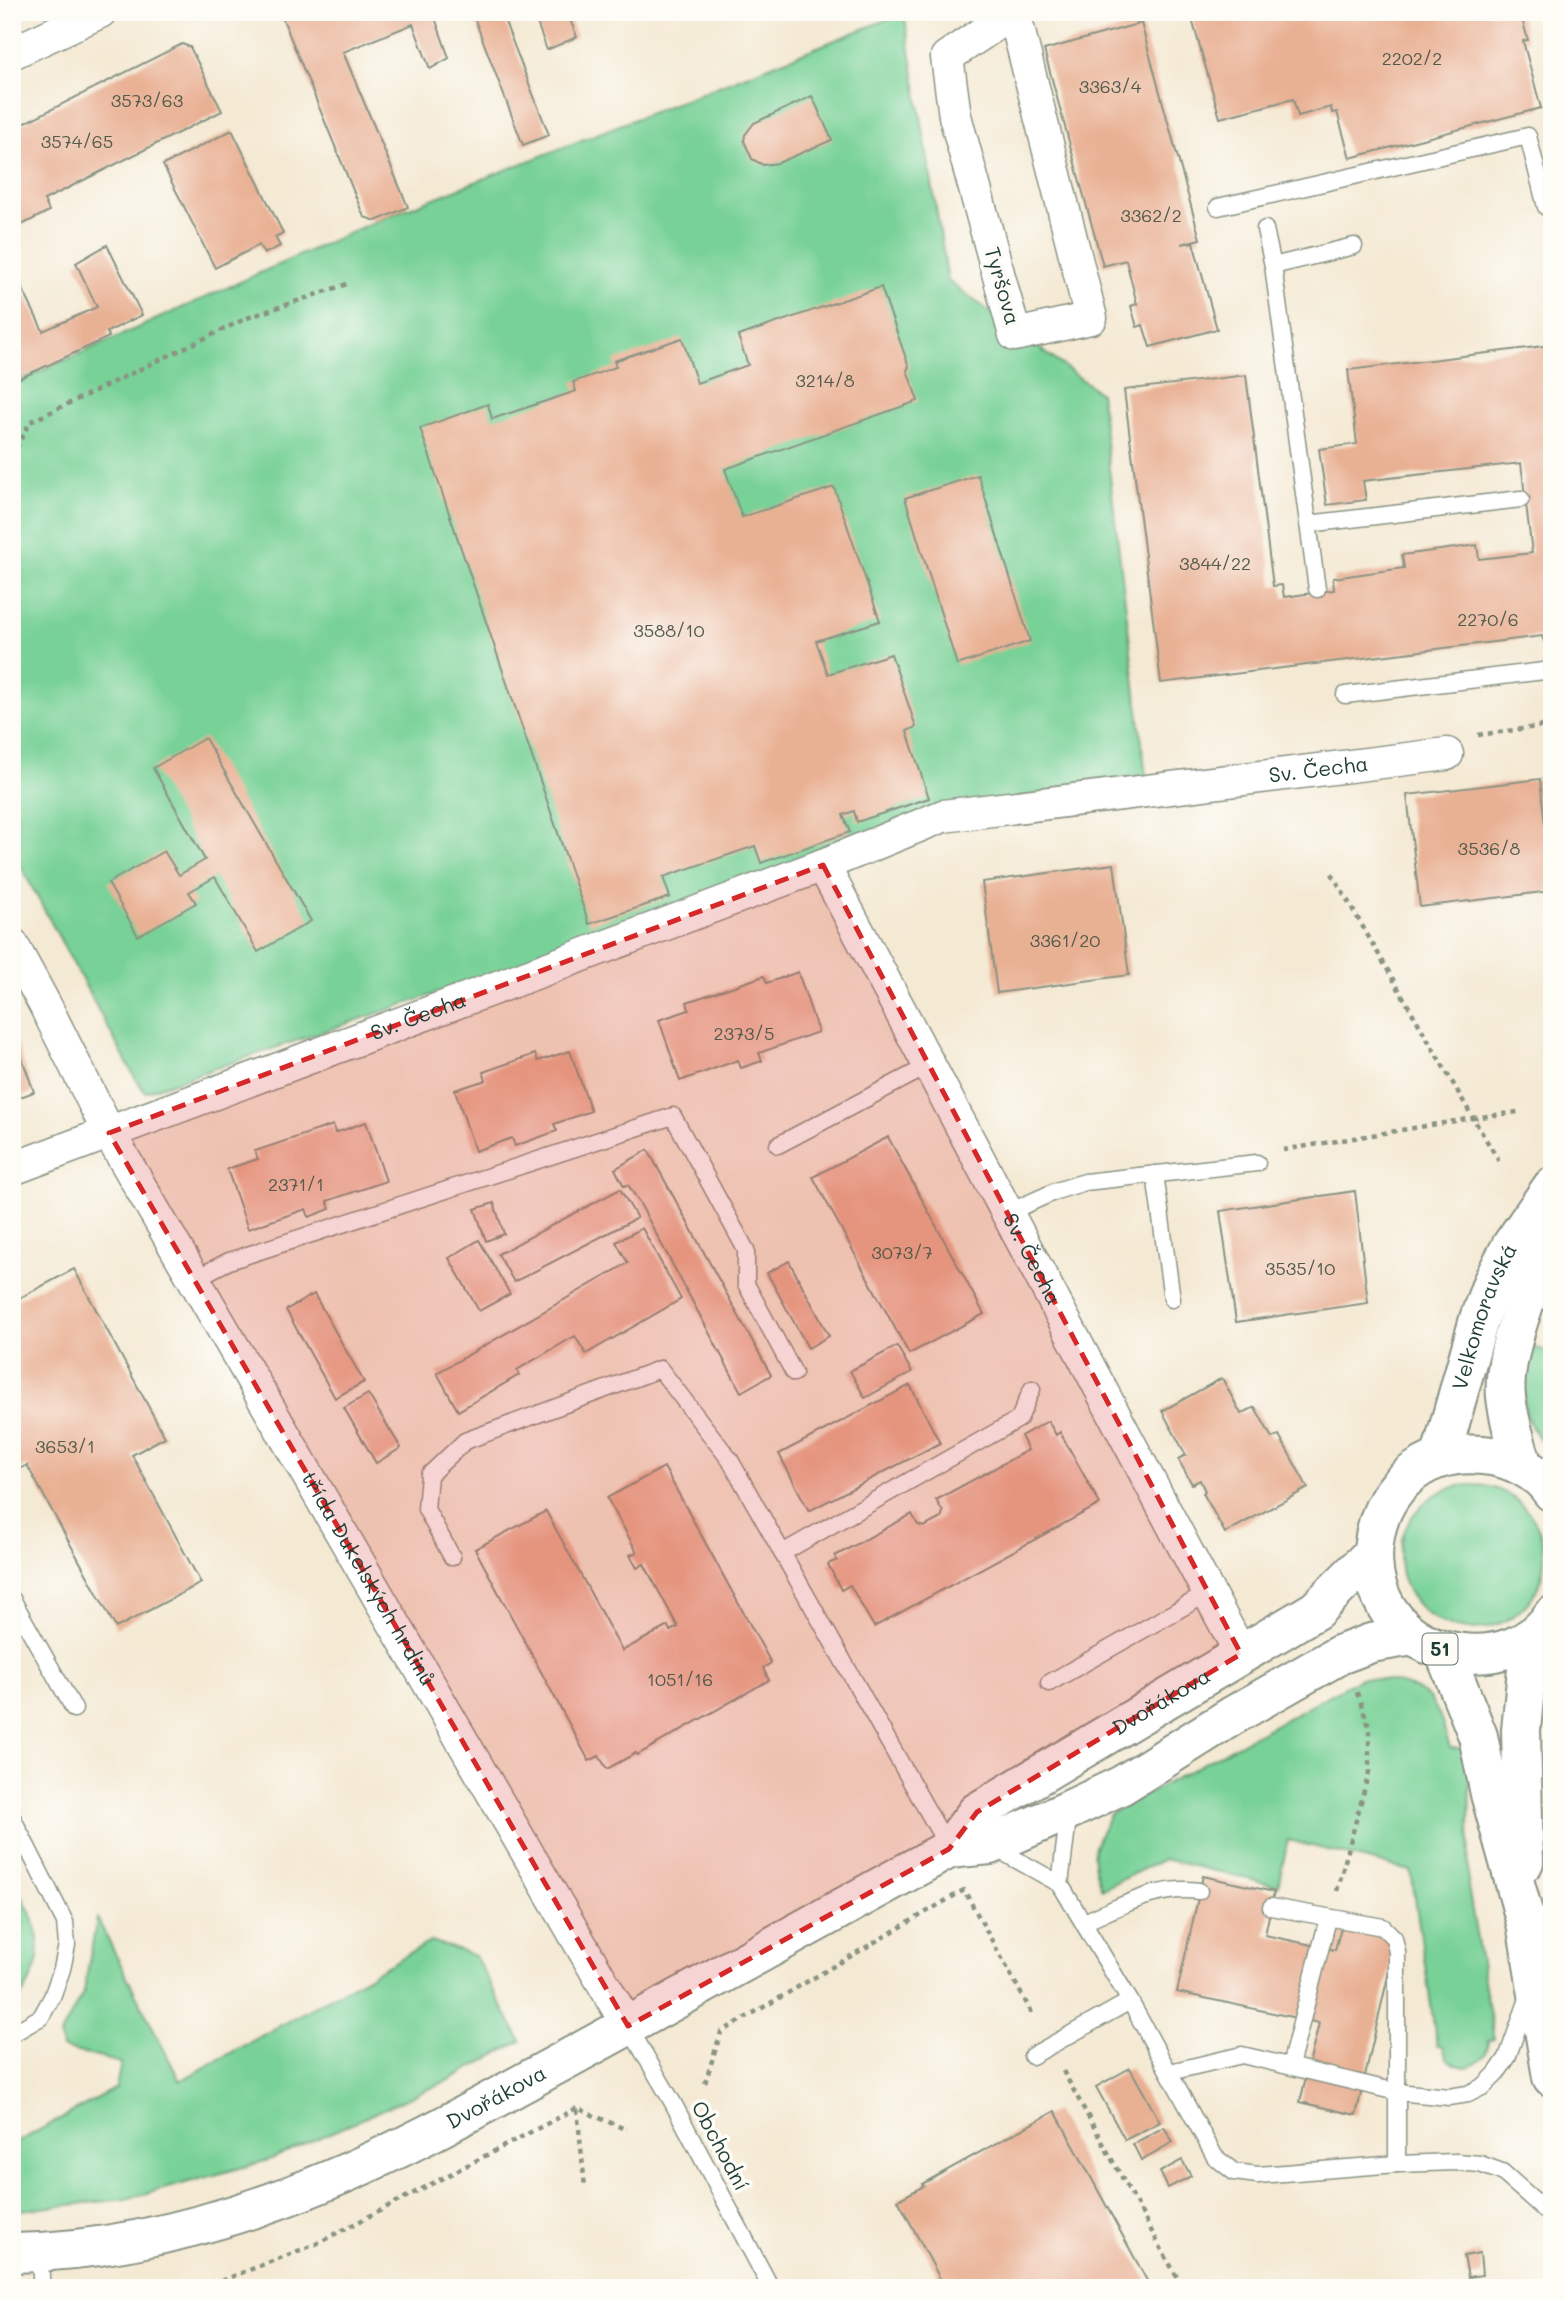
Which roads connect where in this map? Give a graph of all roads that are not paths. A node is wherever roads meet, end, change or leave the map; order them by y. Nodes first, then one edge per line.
1 (100, 12) edge
2 (1015, 12) edge
3 (12, 53) edge
4 (1218, 206) dead end
5 (1546, 207) dead end
6 (1265, 229) dead end
7 (1354, 246) dead end
8 (1273, 266) junction
9 (1521, 499) dead end
10 (1308, 524) junction
11 (1317, 589) dead end
12 (1552, 670) edge
13 (1345, 695) dead end
14 (1447, 754) road end
15 (823, 865) junction
16 (12, 944) edge
17 (928, 1066) junction
18 (109, 1133) junction
19 (778, 1145) dead end
20 (1256, 1163) road end
21 (12, 1168) edge
22 (1156, 1174) junction
23 (1552, 1187) edge
24 (1007, 1213) junction
25 (1552, 1229) edge
26 (194, 1279) junction
27 (1172, 1299) dead end
28 (794, 1373) dead end
29 (1032, 1389) dead end
30 (1440, 1459) junction
31 (1544, 1483) edge
32 (782, 1553) junction
33 (1372, 1554) junction
34 (452, 1557) dead end
35 (1208, 1593) junction
36 (12, 1599) edge
37 (1541, 1627) edge
38 (1428, 1643) junction
39 (1241, 1654) junction
40 (1049, 1683) dead end
41 (74, 1709) dead end
42 (1069, 1810) junction
43 (12, 1816) edge
44 (990, 1845) junction
45 (948, 1849) junction
46 (1060, 1884) junction
47 (1199, 1891) dead end
48 (1271, 1907) dead end
49 (1328, 1919) junction
50 (1084, 1922) junction
51 (1525, 1923) junction
52 (1535, 1981) junction
53 (1130, 2001) junction
54 (628, 2026) junction
55 (12, 2034) edge
56 (1032, 2056) dead end
57 (1290, 2066) junction
58 (1170, 2072) junction
59 (1552, 2077) edge
60 (1397, 2092) junction
61 (1397, 2164) junction
62 (1552, 2216) edge
63 (31, 2265) edge
64 (771, 2288) edge

1 - 3 street
2 - 2 street, Tyršova
4 - 5 lane
6 - 8 lane
7 - 8 lane
8 - 10 lane
9 - 10 lane
10 - 11 lane
12 - 13 lane
14 - 15 street, Sv. Čecha
15 - 17 street, Sv. Čecha
15 - 18 street, Sv. Čecha
16 - 18 street, třída Dukelských hrdinů
17 - 19 lane
17 - 24 street, Sv. Čecha
18 - 21 street, Sv. Čecha
18 - 26 street, třída Dukelských hrdinů
20 - 22 lane
22 - 24 lane
22 - 27 lane
23 - 30 main road, Velkomoravská
24 - 35 street, Sv. Čecha
25 - 31 main road, Velkomoravská
26 - 28 lane
26 - 54 street, třída Dukelských hrdinů
29 - 32 lane
30 - 31 main road, Velkomoravská / 51
30 - 33 main road, Velkomoravská / 51
32 - 34 lane
32 - 45 lane
33 - 38 main road, Velkomoravská / 51
33 - 39 main road, Dvořákova
35 - 39 street, Sv. Čecha
35 - 40 lane
36 - 41 lane
37 - 38 main road, Velkomoravská / 51
37 - 51 main road, Velkomoravská / 51
38 - 42 main road, Dvořákova
38 - 51 main road, Velkomoravská / 51
39 - 45 main road, Dvořákova
42 - 44 main road, Dvořákova
42 - 46 lane
43 - 55 lane
44 - 45 main road, Dvořákova
44 - 46 lane
45 - 54 main road, Dvořákova
46 - 50 lane
47 - 50 lane
48 - 49 lane
49 - 57 lane
49 - 60 lane
50 - 53 lane
51 - 52 main road, Velkomoravská / 51
52 - 59 main road, Velkomoravská / 51
52 - 60 lane
53 - 56 lane
53 - 58 lane
54 - 63 main road, Dvořákova
54 - 64 lane, Obchodní
57 - 58 lane
57 - 60 lane
58 - 61 lane
60 - 61 lane
61 - 62 lane

